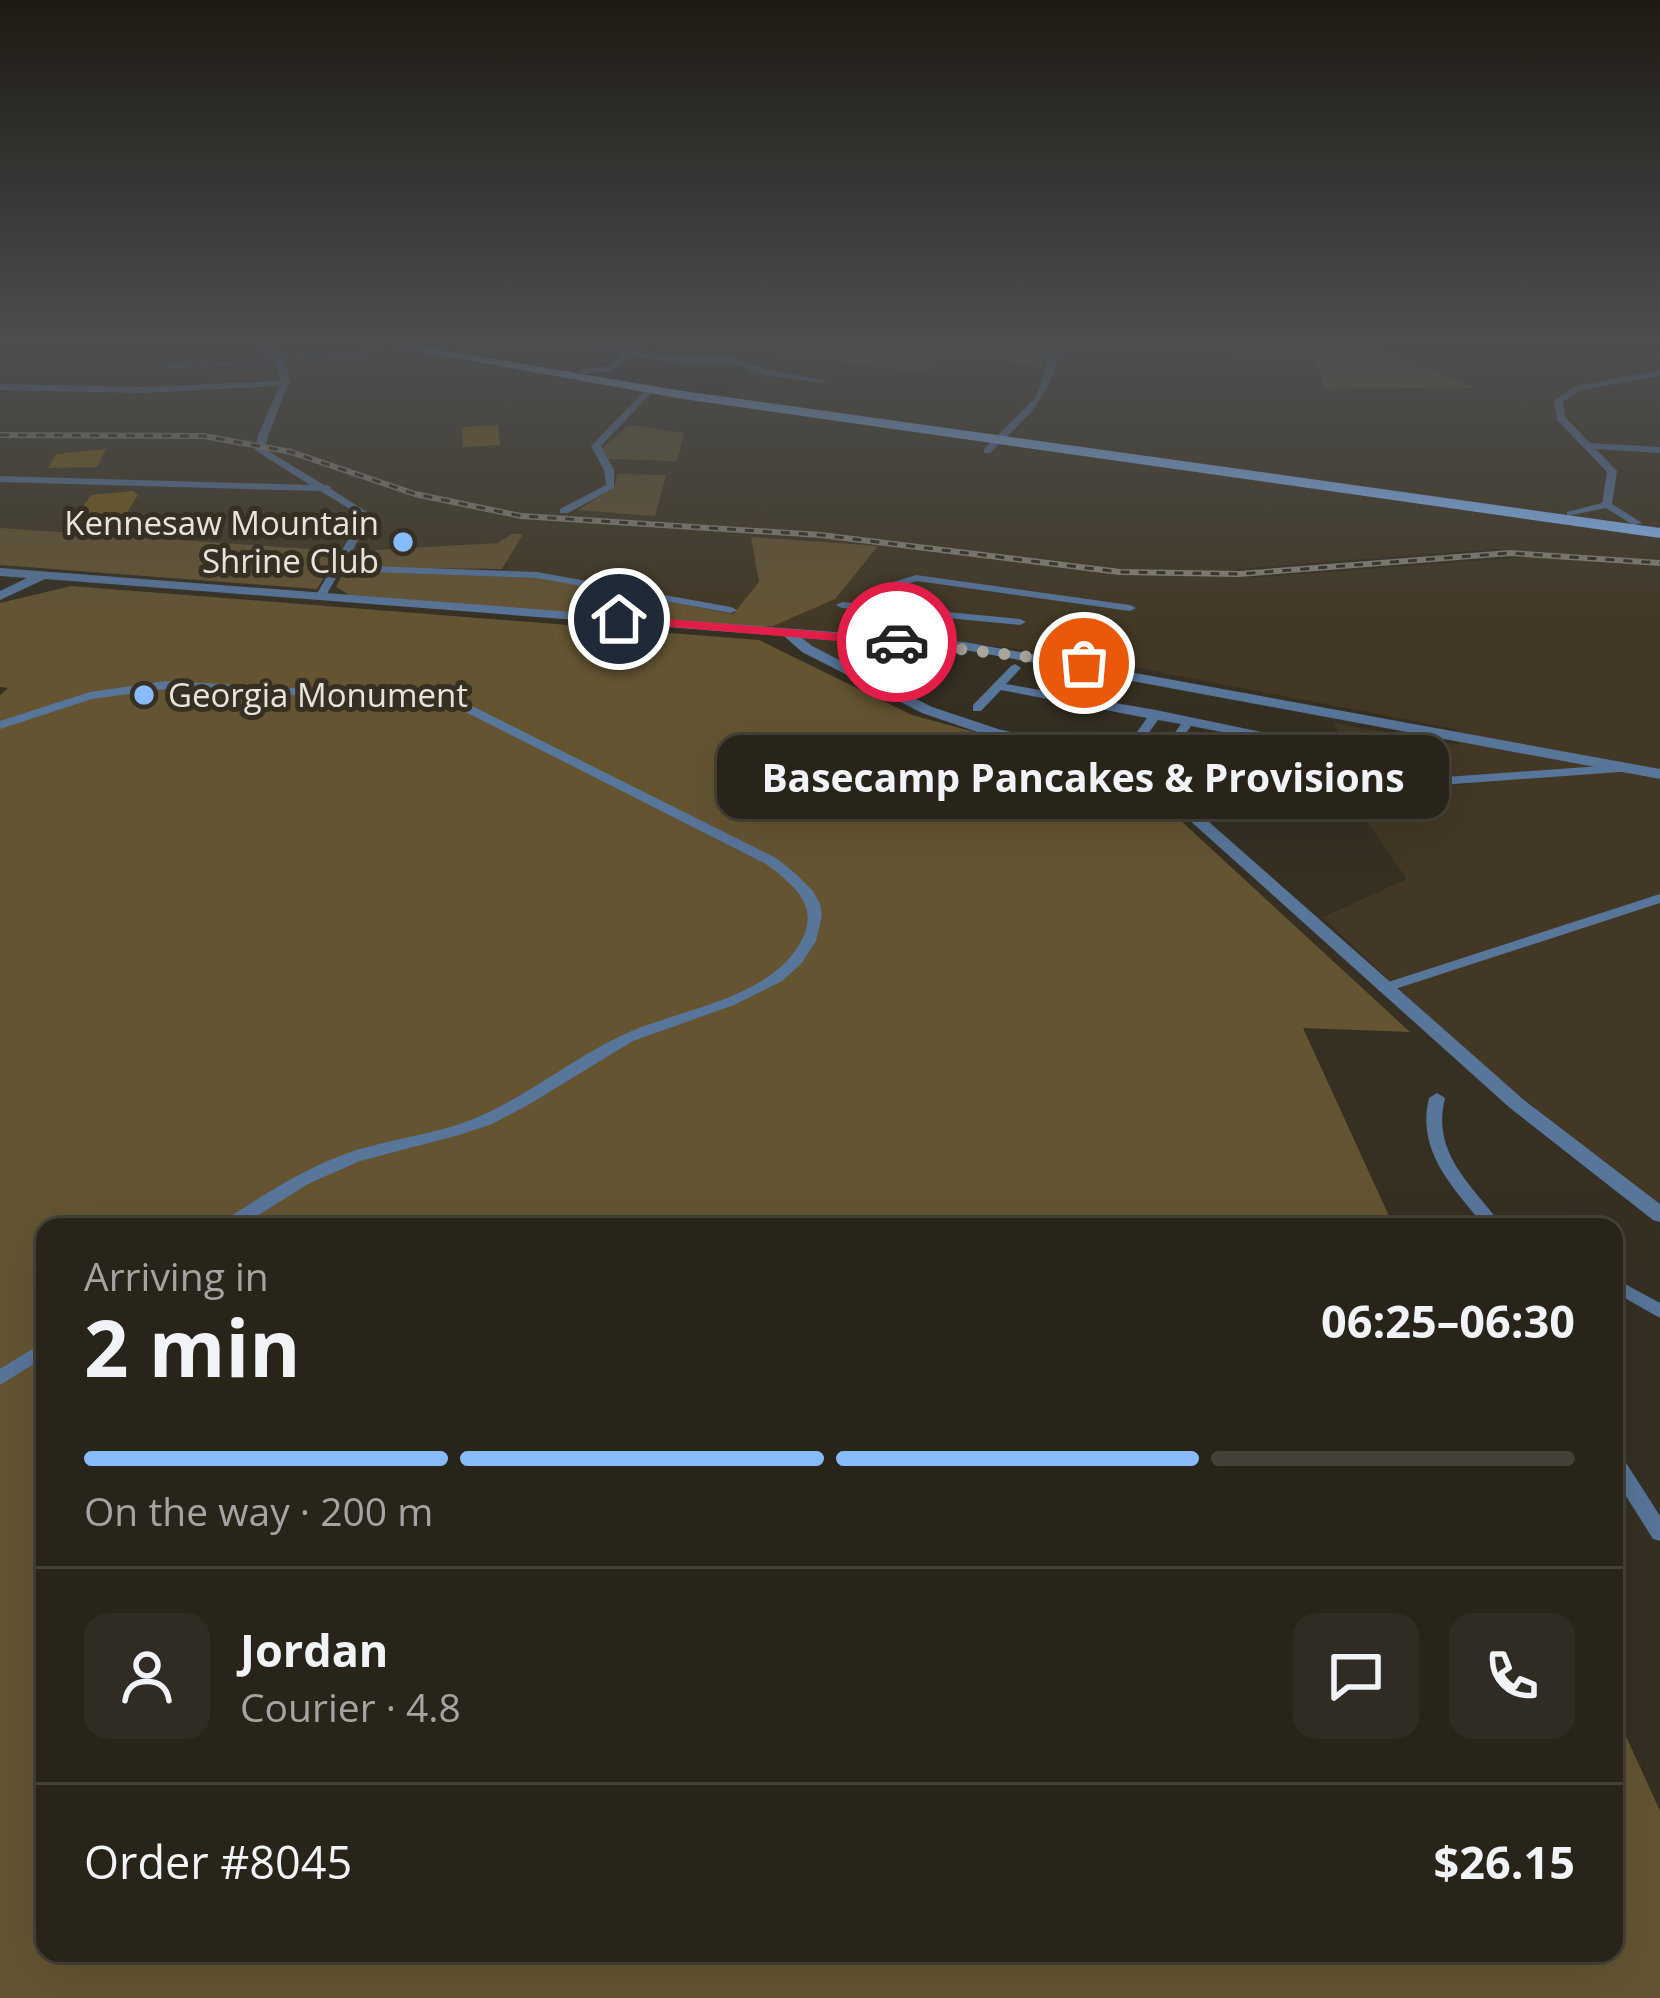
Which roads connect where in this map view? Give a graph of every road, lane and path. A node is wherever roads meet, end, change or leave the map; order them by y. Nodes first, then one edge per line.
1 (264, 439) edge
2 (603, 439) edge
3 (985, 439) edge
4 (987, 439) edge
5 (1582, 439) edge
6 (997, 441) junction
7 (1589, 446) junction
8 (1660, 451) edge
9 (0, 479) edge
10 (327, 488) junction
11 (1607, 505) junction
12 (563, 512) dead end
13 (1571, 514) junction
14 (1636, 523) junction
15 (1660, 530) edge
16 (336, 568) junction
17 (0, 570) edge
18 (45, 574) junction
19 (86, 579) junction
20 (19, 584) junction
21 (984, 587) junction
22 (0, 596) edge
23 (320, 597) junction
24 (842, 605) dead end
25 (1130, 608) dead end
26 (888, 609) junction
27 (731, 610) dead end
28 (976, 616) junction
29 (1020, 622) dead end
30 (789, 634) junction
31 (1016, 668) dead end
32 (998, 686) junction
33 (976, 708) dead end
34 (1156, 714) junction
35 (1189, 721) junction
36 (0, 724) edge
37 (1276, 742) dead end
38 (1147, 749) junction
39 (1130, 767) junction
40 (1629, 768) junction
41 (1660, 774) edge
42 (1179, 800) junction
43 (1660, 898) edge
44 (1384, 988) junction
45 (1437, 1098) dead end
46 (1660, 1215) edge
47 (241, 1218) edge
48 (1488, 1218) edge
49 (1623, 1289) edge
50 (1660, 1311) edge
51 (36, 1354) edge
52 (0, 1378) edge
53 (1623, 1474) edge
54 (1660, 1533) edge

1 - 10 street
2 - 12 street
3 - 6 main road
4 - 6 main road
5 - 7 street
6 - 13 main road
6 - 15 main road
7 - 8 street
7 - 11 street
9 - 10 street
10 - 16 street
11 - 13 street
11 - 14 street
13 - 14 main road
14 - 15 main road
16 - 23 street
16 - 27 street
17 - 18 street
17 - 20 street
18 - 19 street
18 - 20 street
18 - 23 street
19 - 20 street
19 - 23 street
20 - 22 street
21 - 25 street
21 - 26 street
21 - 28 street
23 - 30 street
24 - 26 street
26 - 28 street
28 - 29 street
30 - 39 street
30 - 40 street
31 - 32 street
32 - 33 street
32 - 34 street
34 - 35 street
34 - 38 street
35 - 37 street
35 - 38 street
36 - 47 street
38 - 39 street
39 - 42 street
40 - 41 street
40 - 42 street
42 - 44 street
43 - 44 street
44 - 46 street
45 - 48 street
49 - 50 street
51 - 52 street
53 - 54 street

